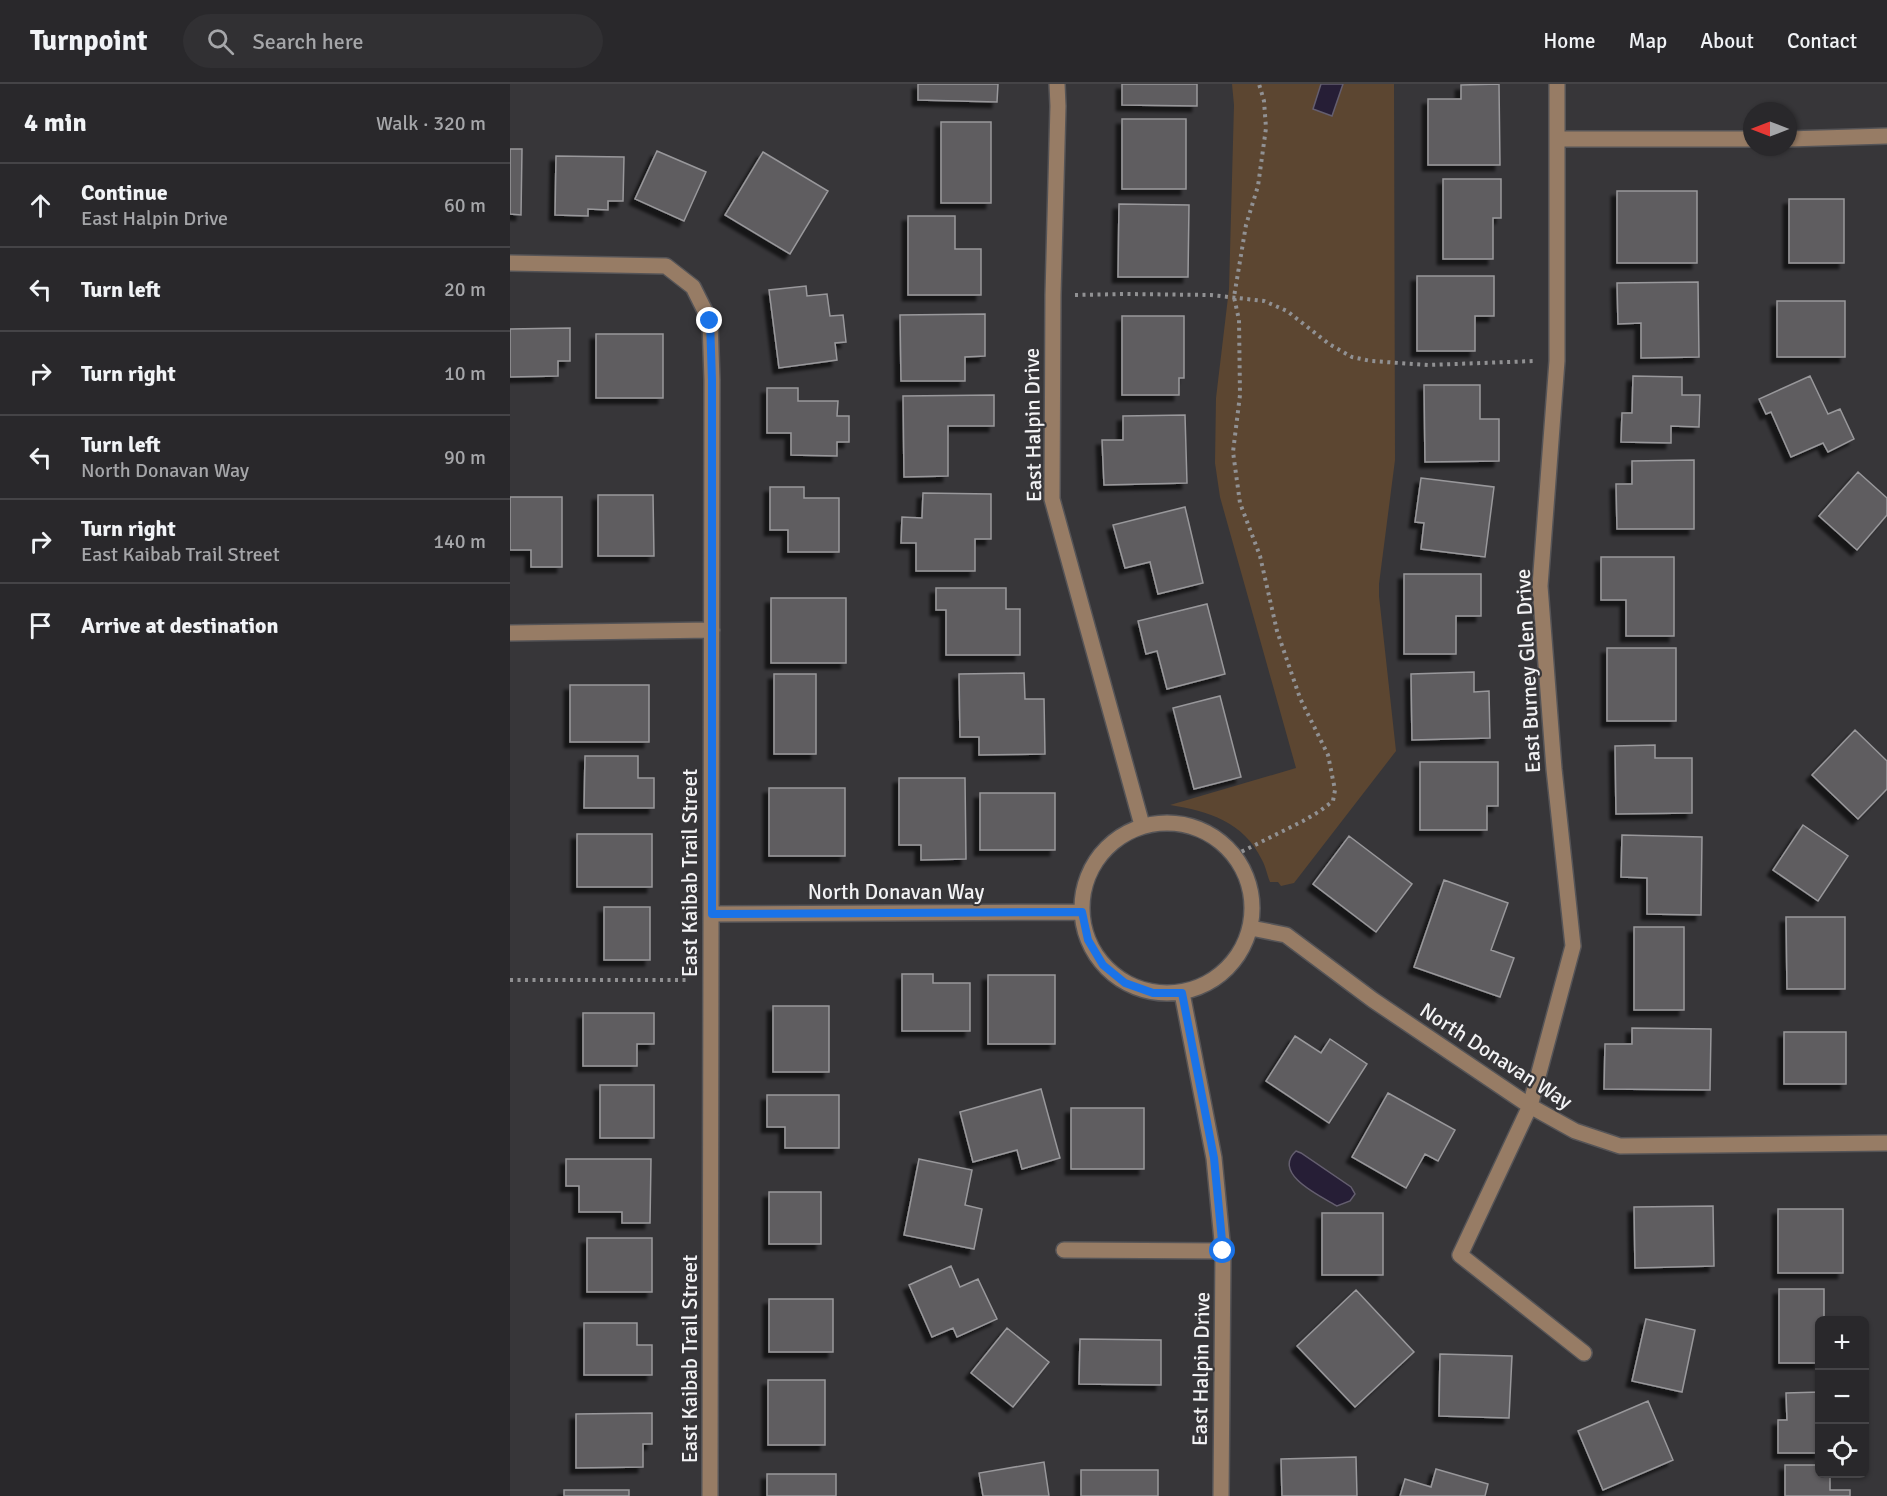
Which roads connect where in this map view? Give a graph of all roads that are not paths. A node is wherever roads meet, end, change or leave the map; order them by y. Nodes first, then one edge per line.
1 (1057, 84) edge
2 (1557, 84) edge
3 (1887, 136) edge
4 (1558, 139) junction
5 (1743, 139) edge
6 (1797, 139) edge
7 (510, 263) edge
8 (712, 630) junction
9 (510, 633) edge
10 (1142, 825) junction
11 (1082, 912) junction
12 (712, 914) junction
13 (1251, 928) junction
14 (1182, 993) junction
15 (1530, 1106) junction
16 (1887, 1143) edge
17 (1064, 1250) dead end
18 (1223, 1251) junction
19 (1584, 1353) dead end
20 (710, 1496) edge
21 (1221, 1496) edge

1 - 10 street, East Halpin Drive
2 - 4 street, East Burney Glen Drive
3 - 6 street
4 - 5 street
4 - 15 street, East Burney Glen Drive
7 - 8 street, East Kaibab Trail Street
8 - 9 street
8 - 12 street, East Kaibab Trail Street
10 - 11 street
10 - 13 street
11 - 12 street, North Donavan Way
11 - 14 street
12 - 20 street, East Kaibab Trail Street
13 - 14 street
13 - 15 street, North Donavan Way
14 - 18 street, East Halpin Drive
15 - 16 street, North Donavan Way
15 - 19 street, East Burney Glen Drive
17 - 18 street
18 - 21 street, East Halpin Drive

